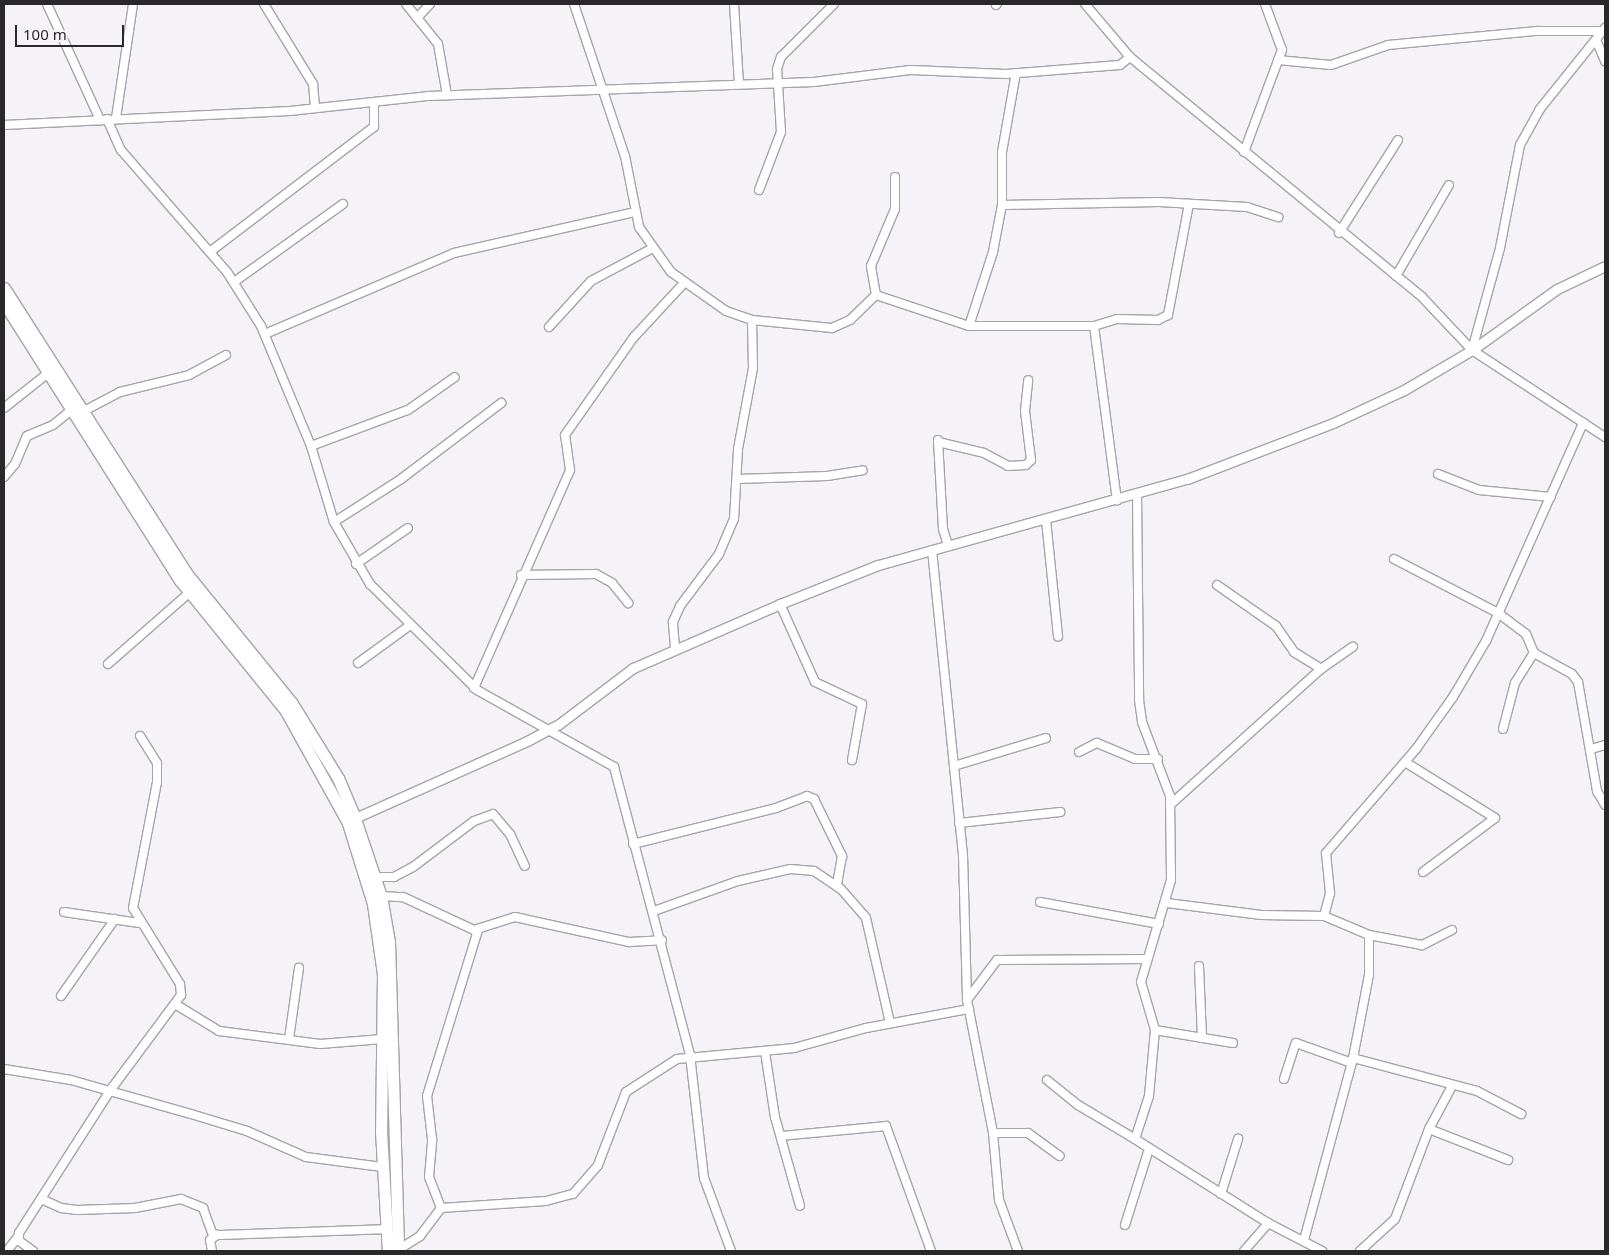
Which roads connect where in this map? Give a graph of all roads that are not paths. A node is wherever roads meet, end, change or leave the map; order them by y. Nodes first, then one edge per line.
1 (47, 4) edge
2 (134, 4) edge
3 (264, 4) edge
4 (406, 4) edge
5 (430, 4) edge
6 (574, 4) edge
7 (734, 4) edge
8 (834, 4) edge
9 (1085, 4) edge
10 (1266, 4) edge
11 (418, 18) junction
12 (1605, 30) edge
13 (1597, 42) junction
14 (1130, 58) junction
15 (1278, 60) junction
16 (1605, 62) edge
17 (1016, 73) junction
18 (739, 82) junction
19 (778, 82) junction
20 (600, 89) junction
21 (447, 95) junction
22 (374, 102) junction
23 (315, 108) junction
24 (116, 118) junction
25 (104, 119) junction
26 (4, 125) edge
27 (1398, 140) dead end
28 (1244, 152) junction
29 (895, 177) dead end
30 (1449, 185) dead end
31 (759, 190) dead end
32 (344, 204) dead end
33 (1189, 204) junction
34 (1002, 205) junction
35 (635, 212) junction
36 (1278, 218) dead end
37 (1340, 233) junction
38 (651, 249) junction
39 (211, 251) junction
40 (1605, 266) edge
41 (1396, 276) junction
42 (234, 282) junction
43 (684, 283) junction
44 (4, 288) edge
45 (876, 295) junction
46 (4, 303) edge
47 (18, 319) junction
48 (752, 320) junction
49 (969, 326) junction
50 (1094, 326) junction
51 (548, 327) dead end
52 (265, 334) junction
53 (1472, 350) junction
54 (226, 354) dead end
55 (47, 374) junction
56 (455, 378) dead end
57 (1028, 380) dead end
58 (501, 403) dead end
59 (4, 408) edge
60 (70, 411) junction
61 (82, 412) junction
62 (1583, 423) junction
63 (1605, 437) edge
64 (311, 446) junction
65 (863, 470) dead end
66 (1438, 474) dead end
67 (4, 477) edge
68 (738, 479) junction
69 (1137, 494) junction
70 (1551, 497) junction
71 (1117, 500) junction
72 (1046, 520) junction
73 (334, 522) junction
74 (408, 528) dead end
75 (948, 545) junction
76 (932, 550) junction
77 (1394, 559) dead end
78 (356, 564) junction
79 (520, 575) junction
80 (1217, 585) dead end
81 (189, 592) junction
82 (628, 603) dead end
83 (780, 604) junction
84 (1498, 613) junction
85 (409, 626) junction
86 (1058, 636) dead end
87 (675, 647) junction
88 (1353, 647) dead end
89 (1534, 652) junction
90 (358, 662) dead end
91 (108, 664) dead end
92 (1321, 669) junction
93 (474, 688) junction
94 (1503, 729) dead end
95 (549, 730) junction
96 (140, 736) dead end
97 (1046, 738) dead end
98 (1605, 745) edge
99 (1591, 749) junction
100 (1079, 752) dead end
101 (1158, 759) junction
102 (852, 760) dead end
103 (1405, 762) junction
104 (954, 766) junction
105 (1171, 804) junction
106 (1605, 805) edge
107 (1060, 812) dead end
108 (355, 818) junction
109 (959, 823) junction
110 (633, 844) junction
111 (525, 866) dead end
112 (1423, 872) dead end
113 (375, 877) junction
114 (837, 885) junction
115 (381, 896) junction
116 (1040, 902) dead end
117 (1167, 903) junction
118 (654, 911) junction
119 (64, 912) dead end
120 (1324, 916) junction
121 (115, 919) junction
122 (139, 923) junction
123 (1160, 924) junction
124 (478, 930) junction
125 (1452, 930) dead end
126 (1369, 936) junction
127 (662, 940) junction
128 (1146, 959) junction
129 (1199, 966) dead end
130 (299, 968) dead end
131 (61, 996) dead end
132 (967, 1000) junction
133 (175, 1004) junction
134 (969, 1009) junction
135 (890, 1023) junction
136 (1155, 1030) junction
137 (1202, 1038) junction
138 (289, 1039) junction
139 (383, 1039) junction
140 (1232, 1043) dead end
141 (764, 1052) junction
142 (690, 1054) junction
143 (1353, 1060) junction
144 (4, 1069) edge
145 (1047, 1080) dead end
146 (1284, 1080) dead end
147 (1452, 1086) junction
148 (109, 1092) junction
149 (1521, 1114) dead end
150 (1429, 1129) junction
151 (993, 1132) junction
152 (781, 1136) junction
153 (1135, 1139) junction
154 (1238, 1139) dead end
155 (1149, 1149) junction
156 (1060, 1156) dead end
157 (1508, 1160) dead end
158 (382, 1167) junction
159 (1221, 1194) junction
160 (41, 1198) junction
161 (800, 1206) dead end
162 (442, 1208) junction
163 (1268, 1223) junction
164 (1124, 1225) dead end
165 (386, 1229) junction
166 (213, 1236) junction
167 (18, 1237) junction
168 (1304, 1240) junction
169 (8, 1251) edge
170 (33, 1251) edge
171 (212, 1251) edge
172 (395, 1251) edge
173 (731, 1251) edge
174 (931, 1251) edge
175 (1018, 1251) edge
176 (1244, 1251) edge
177 (1322, 1251) edge
178 (1360, 1251) edge

1 - 25 street
2 - 24 street
3 - 23 street
4 - 11 street
5 - 11 street
6 - 20 street
7 - 18 street
8 - 19 street
9 - 14 street
10 - 15 street
11 - 21 street
12 - 13 street
12 - 15 street
13 - 16 street
13 - 53 street
14 - 17 street
14 - 28 street
15 - 28 street
17 - 19 street
17 - 34 street
18 - 19 street
18 - 20 street
19 - 31 street
20 - 21 street
20 - 35 street
21 - 22 street
22 - 23 street
22 - 39 street
23 - 24 street
24 - 25 street
25 - 26 street
25 - 39 street
27 - 37 street
28 - 37 street
29 - 45 street
30 - 41 street
32 - 42 street
33 - 34 street
33 - 36 street
33 - 50 street
34 - 49 street
35 - 38 street
35 - 52 street
37 - 41 street
38 - 43 street
38 - 51 street
39 - 42 street
40 - 53 street
41 - 53 street
42 - 52 street
43 - 48 street
43 - 79 street
44 - 47 main road
45 - 48 street
45 - 49 street
46 - 47 main road
47 - 55 main road
47 - 61 main road
48 - 68 street
49 - 50 street
50 - 71 street
52 - 64 street
53 - 62 street
53 - 69 street
54 - 61 street
55 - 59 street
55 - 60 main road
56 - 64 street
57 - 75 street
58 - 73 street
60 - 67 street
60 - 81 main road
61 - 108 main road
62 - 63 street
62 - 70 street
64 - 73 street
65 - 68 street
66 - 70 street
68 - 87 street
69 - 71 street
69 - 101 street
70 - 84 street
71 - 72 street
72 - 75 street
72 - 86 street
73 - 78 street
74 - 78 street
75 - 76 street
76 - 83 street
76 - 104 street
77 - 84 street
78 - 85 street
79 - 82 street
79 - 93 street
80 - 92 street
81 - 91 street
81 - 139 main road
83 - 87 street
83 - 102 street
84 - 89 street
84 - 103 street
85 - 90 street
85 - 93 street
87 - 95 street
88 - 92 street
89 - 94 street
89 - 99 street
92 - 105 street
93 - 95 street
95 - 108 street
95 - 110 street
96 - 122 street
97 - 104 street
98 - 99 street
99 - 106 street
100 - 101 street
101 - 105 street
103 - 112 street
103 - 120 street
104 - 109 street
105 - 117 street
107 - 109 street
108 - 113 main road
109 - 132 street
110 - 114 street
110 - 118 street
111 - 113 street
113 - 115 main road
114 - 118 street
114 - 135 street
115 - 124 street
115 - 172 main road
116 - 123 street
117 - 120 street
117 - 123 street
118 - 127 street
119 - 121 street
120 - 126 street
121 - 122 street
121 - 131 street
122 - 133 street
123 - 128 street
124 - 127 street
124 - 162 street
125 - 126 street
126 - 143 street
127 - 142 street
128 - 132 street
128 - 136 street
129 - 137 street
130 - 138 street
132 - 134 street
133 - 138 street
133 - 148 street
134 - 135 street
134 - 151 street
135 - 141 street
136 - 137 street
136 - 153 street
137 - 140 street
138 - 139 street
139 - 158 main road
141 - 142 street
141 - 152 street
142 - 162 street
142 - 173 street
143 - 146 street
143 - 147 street
143 - 168 street
144 - 148 street
145 - 153 street
147 - 149 street
147 - 150 street
148 - 158 street
148 - 160 street
150 - 157 street
150 - 178 street
151 - 156 street
151 - 175 street
152 - 161 street
152 - 174 street
153 - 155 street
154 - 159 street
155 - 159 street
155 - 164 street
158 - 165 main road
159 - 163 street
160 - 166 street
160 - 167 street
162 - 172 street
163 - 168 street
163 - 176 street
165 - 166 street
165 - 172 main road
166 - 171 street
167 - 169 street
167 - 170 street
168 - 177 street

